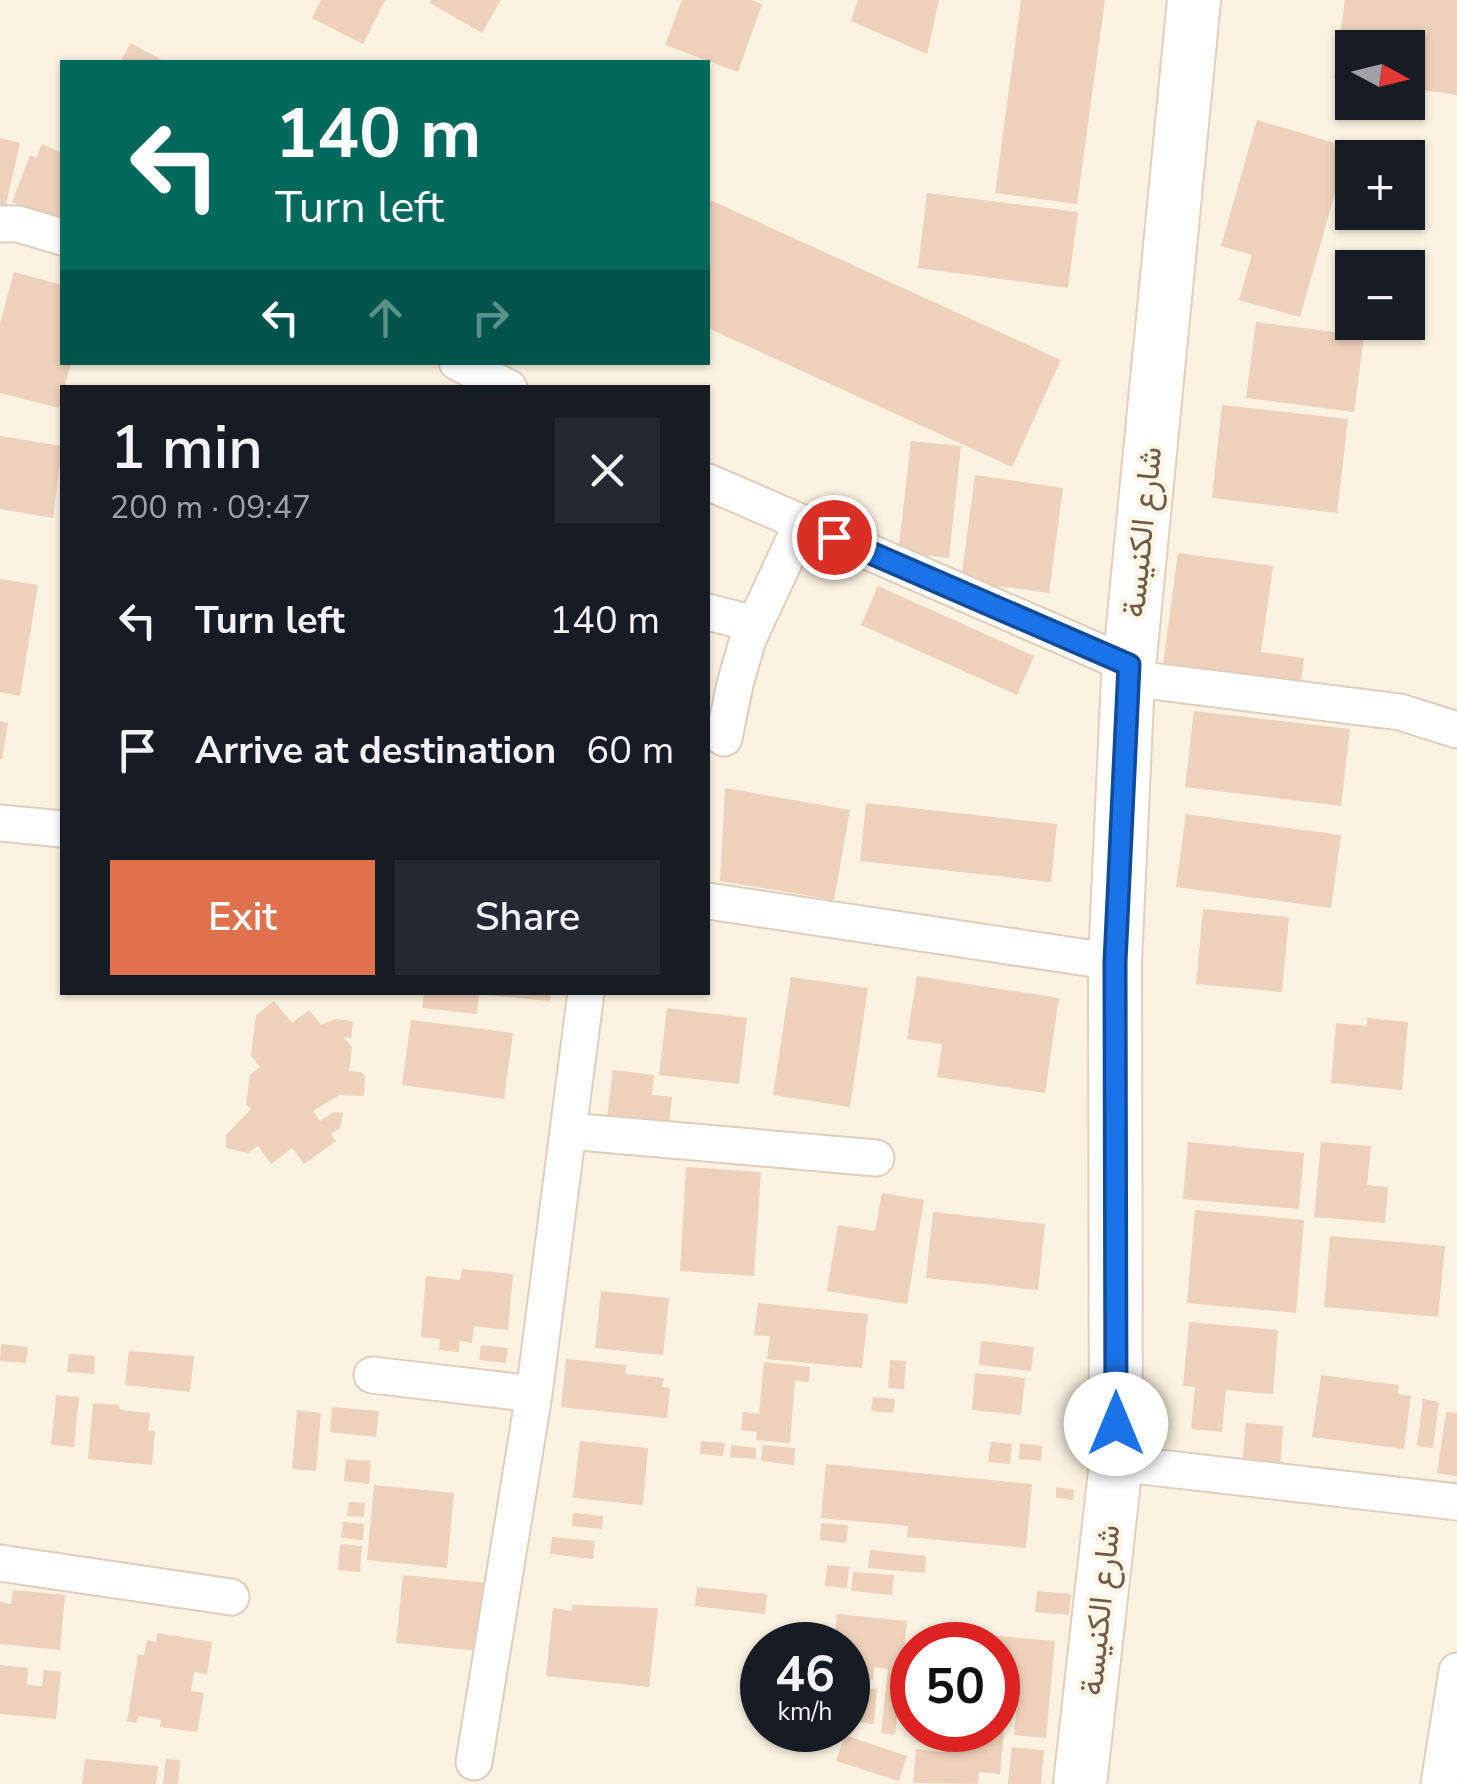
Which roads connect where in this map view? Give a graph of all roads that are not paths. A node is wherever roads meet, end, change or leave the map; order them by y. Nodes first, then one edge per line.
1 (1194, 0) edge
2 (0, 224) edge
3 (60, 236) edge
4 (464, 365) edge
5 (503, 385) edge
6 (710, 483) edge
7 (802, 523) junction
8 (710, 613) edge
9 (754, 624) junction
10 (1128, 671) junction
11 (1457, 730) edge
12 (724, 738) dead end
13 (0, 822) edge
14 (60, 829) edge
15 (710, 902) edge
16 (1115, 962) junction
17 (586, 995) edge
18 (568, 1130) junction
19 (876, 1158) dead end
20 (372, 1375) dead end
21 (534, 1394) junction
22 (1116, 1463) junction
23 (1457, 1502) edge
24 (0, 1563) edge
25 (231, 1597) dead end
26 (1457, 1671) edge
27 (474, 1762) dead end
28 (1080, 1784) edge
29 (1439, 1784) edge

1 - 10 main road, شارع الكنيسة
2 - 3 street
4 - 5 street
6 - 7 street
7 - 9 street
7 - 10 street
8 - 9 street
9 - 12 street
10 - 11 street
10 - 16 main road, شارع الكنيسة
13 - 14 street
15 - 16 street
16 - 22 main road, شارع الكنيسة
17 - 18 street
18 - 19 street
18 - 21 street
20 - 21 street
21 - 27 street
22 - 23 street
22 - 28 main road, شارع الكنيسة
24 - 25 street
26 - 29 street

